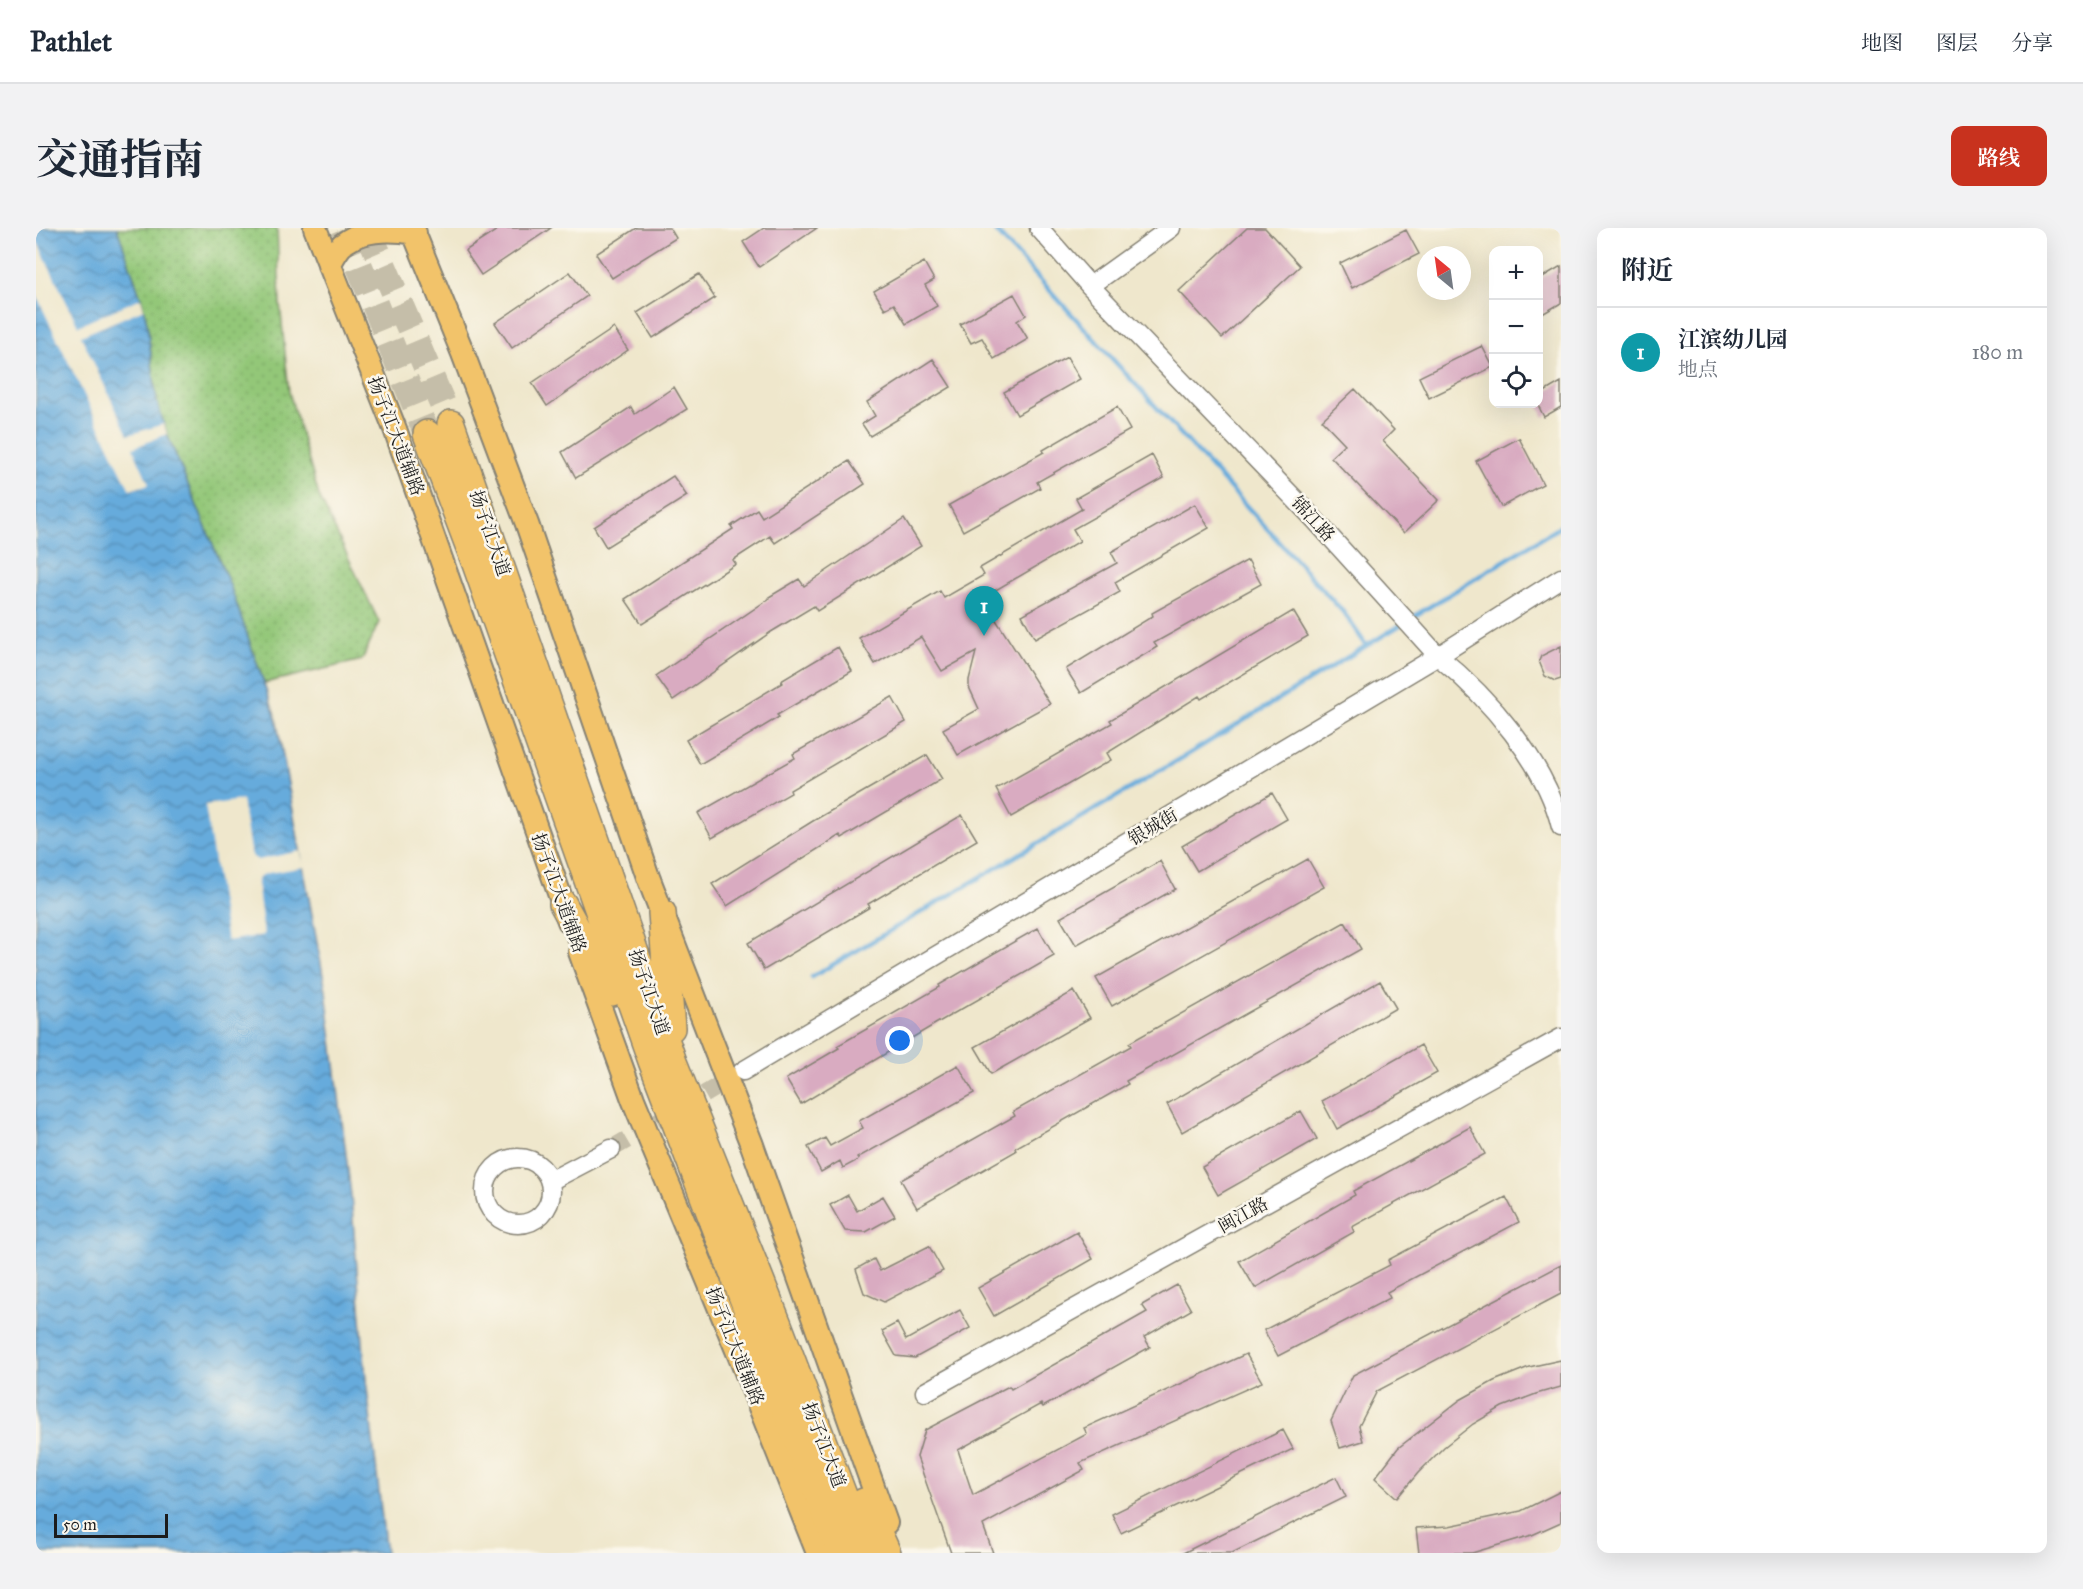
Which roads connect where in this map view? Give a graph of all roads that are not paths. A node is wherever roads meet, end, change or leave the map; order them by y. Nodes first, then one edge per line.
1 (315, 228) edge
2 (1039, 228) edge
3 (1171, 228) edge
4 (417, 235) edge
5 (329, 265) junction
6 (1090, 286) junction
7 (451, 424) tunnel mouth
8 (426, 434) tunnel mouth
9 (1561, 578) edge
10 (1438, 656) junction
11 (1561, 827) edge
12 (563, 904) junction
13 (662, 913) junction
14 (1561, 1038) edge
15 (662, 1062) junction
16 (743, 1071) tunnel mouth
17 (610, 1149) tunnel mouth
18 (550, 1181) dead end
19 (779, 1327) junction
20 (925, 1392) dead end
21 (818, 1553) edge
22 (841, 1553) edge
23 (865, 1553) edge
24 (887, 1553) edge
25 (896, 1553) edge

1 - 5 main road, 扬子江大道辅路
2 - 6 street, 锦江路
3 - 6 street
4 - 5 main road
4 - 13 main road
5 - 12 main road, 扬子江大道辅路
6 - 10 street, 锦江路
7 - 15 highway, 扬子江大道
8 - 15 highway, 扬子江大道
9 - 10 street, 银城街
10 - 11 street, 锦江路
10 - 16 street, 银城街
12 - 15 highway
12 - 21 main road, 扬子江大道辅路
13 - 15 highway
13 - 25 main road
14 - 20 street, 闽江路
15 - 19 highway, 扬子江大道
15 - 22 highway, 扬子江大道
17 - 18 street
19 - 23 highway, 扬子江大道
19 - 24 highway

